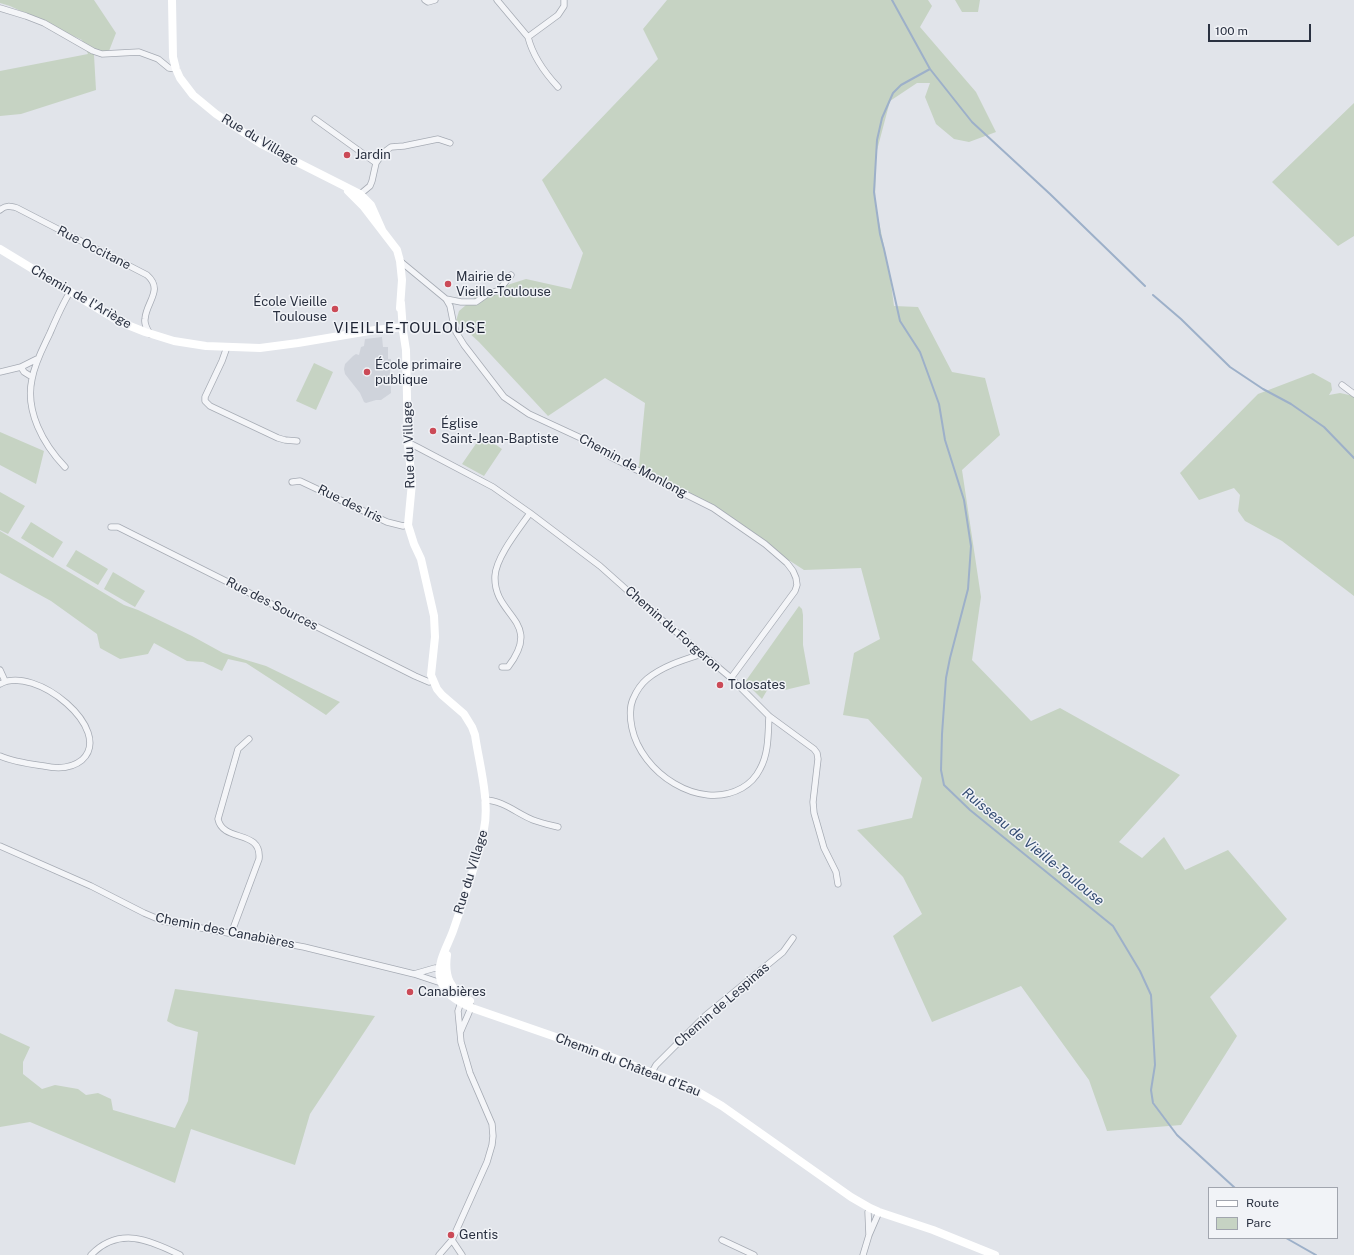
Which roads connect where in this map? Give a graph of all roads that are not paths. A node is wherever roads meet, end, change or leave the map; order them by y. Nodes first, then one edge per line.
1 (172, 0) edge
2 (425, 0) edge
3 (435, 0) edge
4 (497, 0) edge
5 (564, 0) edge
6 (0, 8) edge
7 (528, 37) junction
8 (176, 69) junction
9 (558, 87) dead end
10 (315, 119) dead end
11 (450, 143) dead end
12 (376, 163) junction
13 (358, 196) junction
14 (0, 210) edge
15 (0, 249) edge
16 (400, 261) junction
17 (512, 275) dead end
18 (70, 292) junction
19 (446, 299) junction
20 (145, 318) junction
21 (132, 327) junction
22 (401, 327) junction
23 (150, 334) junction
24 (227, 347) junction
25 (37, 359) junction
26 (21, 367) junction
27 (0, 372) edge
28 (32, 377) junction
29 (1342, 385) dead end
30 (1354, 394) edge
31 (297, 441) dead end
32 (408, 444) junction
33 (65, 467) dead end
34 (292, 482) dead end
35 (530, 513) junction
36 (406, 525) junction
37 (111, 527) dead end
38 (702, 654) junction
39 (502, 667) dead end
40 (0, 670) edge
41 (730, 678) junction
42 (3, 682) edge
43 (433, 682) junction
44 (769, 716) junction
45 (249, 739) dead end
46 (0, 756) edge
47 (485, 800) junction
48 (558, 827) dead end
49 (0, 846) edge
50 (838, 884) dead end
51 (230, 934) junction
52 (793, 938) dead end
53 (414, 974) junction
54 (443, 974) junction
55 (467, 1004) junction
56 (461, 1031) junction
57 (652, 1072) junction
58 (870, 1208) junction
59 (879, 1212) junction
60 (869, 1235) junction
61 (452, 1240) junction
62 (722, 1240) dead end
63 (91, 1255) edge
64 (180, 1255) edge
65 (439, 1255) edge
66 (462, 1255) edge
67 (754, 1255) edge
68 (863, 1255) edge
69 (995, 1255) edge

1 - 8 street
2 - 3 street
4 - 7 street
5 - 7 street
6 - 8 street
7 - 9 street
8 - 13 street, Rue du Village
10 - 12 street
11 - 12 street
12 - 13 street
13 - 16 street, Rue du Village
14 - 20 street, Rue Occitane
15 - 18 street, Chemin de l'Ariège
16 - 19 street
16 - 22 street, Rue du Village
17 - 19 street
18 - 21 street, Chemin de l'Ariège
18 - 25 street
19 - 41 street, Chemin de Monlong
20 - 21 street
20 - 23 street
21 - 23 street, Chemin de l'Ariège
22 - 24 street, Chemin de l'Ariège
22 - 32 street, Rue du Village
23 - 24 street, Chemin de l'Ariège
24 - 31 street
25 - 26 street
25 - 28 street
26 - 27 street
26 - 28 street
28 - 33 street
29 - 30 street
32 - 35 street, Chemin du Forgeron
32 - 36 street, Rue du Village
34 - 36 street, Rue des Iris
35 - 38 street, Chemin du Forgeron
35 - 39 street
36 - 43 street, Rue du Village
37 - 43 street, Rue des Sources
38 - 41 street, Chemin du Forgeron
38 - 44 street
40 - 42 street
41 - 44 street, Chemin du Forgeron
42 - 46 street
43 - 47 street, Rue du Village
44 - 50 street, Chemin du Forgeron
45 - 51 street
47 - 48 street
47 - 54 street, Rue du Village
49 - 51 street, Chemin des Canabières
51 - 53 street, Chemin des Canabières
52 - 57 street, Chemin de Lespinas
53 - 54 street, Chemin des Canabières
53 - 54 street, Chemin des Canabières
54 - 55 street, Chemin du Château d'Eau
55 - 56 street
55 - 56 street
55 - 57 street, Chemin du Château d'Eau
56 - 61 street
57 - 58 street, Chemin du Château d'Eau
58 - 59 street, Chemin du Château d'Eau
58 - 60 street
59 - 60 street
59 - 69 street, Chemin du Château d'Eau
60 - 68 street
61 - 65 street
61 - 66 street
62 - 67 street
63 - 64 street

